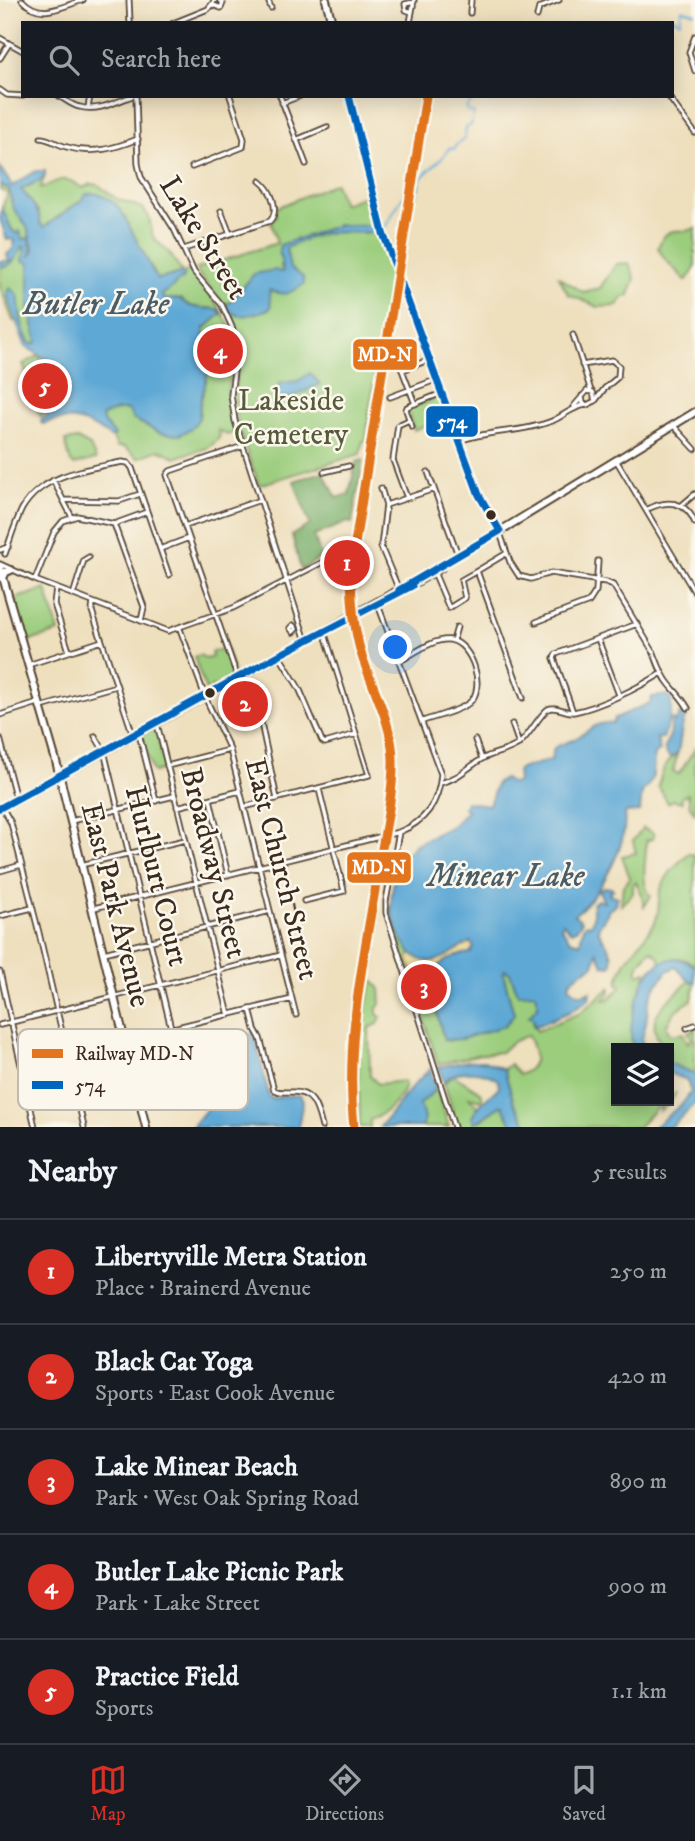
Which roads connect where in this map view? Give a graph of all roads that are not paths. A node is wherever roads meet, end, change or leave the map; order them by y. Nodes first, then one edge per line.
1 (22, 0) edge
2 (83, 0) edge
3 (129, 0) edge
4 (268, 0) edge
5 (327, 0) edge
6 (471, 0) edge
7 (559, 0) edge
8 (414, 1) edge
9 (216, 2) edge
10 (271, 8) dead end
11 (412, 12) junction
12 (470, 13) dead end
13 (537, 16) dead end
14 (130, 21) edge
15 (179, 21) edge
16 (332, 21) edge
17 (410, 21) edge
18 (695, 36) edge
19 (0, 38) edge
20 (9, 44) junction
21 (21, 50) edge
22 (0, 58) edge
23 (695, 71) edge
24 (0, 90) edge
25 (21, 96) edge
26 (62, 98) edge
27 (90, 98) edge
28 (128, 98) edge
29 (134, 98) edge
30 (231, 98) edge
31 (281, 98) edge
32 (295, 98) edge
33 (349, 98) edge
34 (669, 98) edge
35 (282, 103) junction
36 (88, 108) junction
37 (327, 127) dead end
38 (695, 133) edge
39 (41, 138) dead end
40 (138, 139) junction
41 (296, 140) junction
42 (306, 164) dead end
43 (192, 167) dead end
44 (260, 181) dead end
45 (221, 211) dead end
46 (230, 234) junction
47 (184, 249) junction
48 (573, 335) dead end
49 (416, 342) dead end
50 (423, 362) dead end
51 (583, 368) junction
52 (403, 370) junction
53 (430, 382) dead end
54 (604, 388) junction
55 (410, 390) junction
56 (592, 392) junction
57 (442, 393) junction
58 (583, 394) junction
59 (390, 397) dead end
60 (595, 401) junction
61 (415, 404) junction
62 (587, 405) junction
63 (570, 410) junction
64 (695, 412) edge
65 (409, 420) junction
66 (673, 425) junction
67 (412, 427) dead end
68 (459, 441) junction
69 (243, 446) junction
70 (695, 449) edge
71 (616, 460) junction
72 (349, 466) dead end
73 (324, 472) dead end
74 (428, 472) dead end
75 (53, 480) junction
76 (381, 488) dead end
77 (434, 488) junction
78 (141, 494) junction
79 (695, 494) edge
80 (407, 498) junction
81 (63, 500) junction
82 (260, 500) junction
83 (386, 505) junction
84 (682, 505) junction
85 (646, 510) junction
86 (147, 512) junction
87 (72, 517) junction
88 (695, 523) edge
89 (114, 524) junction
90 (185, 526) junction
91 (499, 531) junction
92 (189, 538) junction
93 (8, 547) junction
94 (0, 549) edge
95 (160, 549) junction
96 (5, 554) dead end
97 (507, 554) junction
98 (459, 556) junction
99 (89, 557) dead end
100 (326, 561) dead end
101 (598, 561) dead end
102 (445, 563) junction
103 (0, 565) edge
104 (11, 570) junction
105 (434, 572) junction
106 (475, 572) junction
107 (169, 575) dead end
108 (3, 578) junction
109 (35, 580) junction
110 (597, 581) junction
111 (287, 582) junction
112 (56, 588) junction
113 (400, 590) junction
114 (695, 593) edge
115 (74, 595) junction
116 (377, 602) junction
117 (93, 603) junction
118 (216, 615) junction
119 (141, 621) junction
120 (536, 622) dead end
121 (637, 624) junction
122 (457, 627) dead end
123 (180, 629) junction
124 (324, 631) junction
125 (598, 639) junction
126 (102, 640) junction
127 (306, 641) junction
128 (453, 641) junction
129 (69, 651) junction
130 (279, 655) junction
131 (400, 661) junction
132 (28, 665) junction
133 (662, 673) junction
134 (239, 677) junction
135 (116, 685) junction
136 (619, 695) junction
137 (204, 696) junction
138 (523, 698) dead end
139 (40, 705) junction
140 (688, 708) dead end
141 (573, 712) junction
142 (0, 715) edge
143 (423, 721) junction
144 (156, 722) junction
145 (512, 724) dead end
146 (136, 733) junction
147 (356, 734) junction
148 (95, 736) dead end
149 (0, 738) edge
150 (475, 740) dead end
151 (519, 744) junction
152 (230, 750) junction
153 (104, 751) junction
154 (482, 759) junction
155 (167, 766) junction
156 (60, 775) junction
157 (440, 783) junction
158 (319, 789) junction
159 (240, 791) junction
160 (174, 796) junction
161 (16, 799) junction
162 (210, 799) junction
163 (277, 799) junction
164 (156, 801) junction
165 (1, 807) edge
166 (177, 807) junction
167 (244, 807) junction
168 (117, 811) junction
169 (71, 821) junction
170 (399, 832) junction
171 (185, 840) junction
172 (335, 849) junction
173 (128, 854) junction
174 (21, 865) junction
175 (81, 865) junction
176 (259, 867) junction
177 (0, 871) edge
178 (228, 875) junction
179 (196, 883) junction
180 (139, 897) junction
181 (304, 901) dead end
182 (32, 908) junction
183 (92, 909) junction
184 (270, 911) junction
185 (0, 916) edge
186 (207, 927) junction
187 (149, 942) junction
188 (104, 953) junction
189 (281, 955) junction
190 (218, 971) junction
191 (0, 972) edge
192 (160, 985) junction
193 (114, 997) junction
194 (292, 999) junction
195 (250, 1009) junction
196 (58, 1012) junction
197 (229, 1015) junction
198 (296, 1015) dead end
199 (12, 1022) junction
200 (0, 1025) edge
201 (695, 1025) edge
202 (171, 1028) junction
203 (687, 1028) dead end
204 (62, 1029) edge
205 (121, 1029) edge
206 (167, 1029) edge
207 (18, 1049) edge
208 (142, 1110) edge
209 (146, 1127) edge
210 (322, 1127) edge
211 (454, 1127) edge

1 - 2 street
3 - 14 street
4 - 10 street
5 - 16 main road
6 - 12 street
7 - 13 street
8 - 11 street
8 - 11 street
9 - 15 street
11 - 17 street
18 - 23 street
19 - 20 street
20 - 21 street
20 - 22 street
24 - 25 street
26 - 36 street
27 - 36 street
28 - 36 street
29 - 40 street, Lake Street
30 - 43 street
31 - 35 street
32 - 35 street
33 - 57 main road
34 - 38 street
35 - 41 street
37 - 41 street
39 - 40 street
40 - 47 street, Lake Street
41 - 42 street
44 - 46 street
45 - 46 street
46 - 47 street
47 - 69 street, Lake Street
48 - 51 street
49 - 52 street
50 - 52 street
51 - 54 street
51 - 56 street
51 - 58 street
52 - 55 street
53 - 55 street
54 - 56 street
54 - 60 street
55 - 59 street
55 - 61 street
56 - 58 street
56 - 60 street
57 - 61 street
57 - 68 main road
58 - 62 street
58 - 63 street
60 - 62 street
61 - 65 street
62 - 63 street
63 - 68 street
64 - 66 main road
65 - 67 street
65 - 80 street
66 - 70 street
66 - 71 main road
68 - 91 main road
69 - 82 street, Lake Street
69 - 90 street
71 - 85 street
71 - 91 main road
72 - 73 street
74 - 77 street
75 - 78 street
75 - 81 street
75 - 93 street
76 - 83 street
77 - 80 street
77 - 98 street
78 - 81 street
78 - 86 street
79 - 84 street
80 - 83 street
81 - 87 street
82 - 90 street
82 - 111 street, Lake Street
83 - 113 street
84 - 85 street
84 - 88 street
85 - 114 street
86 - 89 street
86 - 95 street
87 - 89 street
87 - 109 street
89 - 119 street
90 - 92 street
91 - 97 street
91 - 98 main road
92 - 95 street
92 - 118 street
93 - 94 street
93 - 96 street
95 - 107 street
97 - 106 street
97 - 110 street
98 - 102 main road
99 - 115 street
100 - 111 street
101 - 110 street
102 - 105 main road
102 - 113 main road
103 - 104 street
103 - 108 main road, East Park Avenue
104 - 108 main road
104 - 109 street
105 - 106 street
105 - 113 main road
106 - 138 street
108 - 132 main road, East Park Avenue
109 - 112 street
110 - 120 street
110 - 121 street
111 - 118 street
111 - 127 street, Lake Street
112 - 115 street
112 - 129 street
113 - 116 main road
115 - 117 street
116 - 124 main road
116 - 131 street
117 - 119 street
117 - 126 street
118 - 123 street
118 - 134 street
119 - 123 street
121 - 125 street
121 - 133 street
122 - 128 street
123 - 137 street, East Church Street
124 - 127 main road
124 - 147 street
125 - 136 street
125 - 141 street
126 - 129 street
126 - 135 street
127 - 130 main road
128 - 131 street
128 - 143 street
129 - 132 street
130 - 134 main road
130 - 147 street
131 - 143 street
132 - 139 main road, East Park Avenue
133 - 136 street
133 - 140 street
134 - 137 main road
134 - 163 street
135 - 139 street
135 - 146 street
136 - 141 street
137 - 144 main road
137 - 152 street, East Church Street
139 - 142 street
139 - 156 main road, East Park Avenue
141 - 151 street
143 - 157 street
144 - 146 main road
144 - 155 street, Broadway Street
145 - 151 street
146 - 153 main road
146 - 164 street
147 - 158 street
148 - 153 street, Hurlburt Court
149 - 161 street
150 - 154 street
151 - 154 street
152 - 155 street
152 - 159 street, East Church Street
153 - 156 main road
153 - 168 street, Hurlburt Court
154 - 157 street
155 - 160 street, Broadway Street
156 - 161 main road
156 - 169 main road, East Park Avenue
157 - 170 street
158 - 163 street
158 - 172 street
159 - 162 street
159 - 167 street, East Church Street
160 - 164 street
160 - 166 street, Broadway Street
161 - 165 main road
162 - 166 street
162 - 178 street
163 - 167 street
164 - 168 street
165 - 174 street
166 - 171 street, Broadway Street
167 - 176 street, East Church Street
168 - 169 street
168 - 173 street, Hurlburt Court
169 - 175 main road, East Park Avenue
170 - 172 street
170 - 211 street
171 - 173 street
171 - 179 street, Broadway Street
172 - 176 street
172 - 181 street
173 - 175 street
173 - 180 street, Hurlburt Court
174 - 177 street
174 - 182 street
175 - 183 main road, East Park Avenue
176 - 178 street
176 - 184 street, East Church Street
178 - 179 street
179 - 180 street
179 - 186 street, Broadway Street
180 - 183 street
180 - 187 street, Hurlburt Court
182 - 185 street
182 - 196 street
183 - 188 main road, East Park Avenue
184 - 186 street
184 - 189 street, East Church Street
186 - 187 street
186 - 190 street, Broadway Street
187 - 188 street
187 - 192 street, Hurlburt Court
188 - 193 main road, East Park Avenue
189 - 190 street
189 - 194 street, East Church Street
190 - 192 street
190 - 197 street, Broadway Street
191 - 199 street
192 - 193 street
192 - 202 street, Hurlburt Court
193 - 196 street
193 - 205 main road, East Park Avenue
194 - 195 street
194 - 198 street, East Church Street
195 - 197 street
195 - 210 street
196 - 199 street
196 - 204 street
197 - 202 street
199 - 200 street
199 - 207 street
201 - 203 street
202 - 206 street
208 - 209 main road, East Park Avenue

